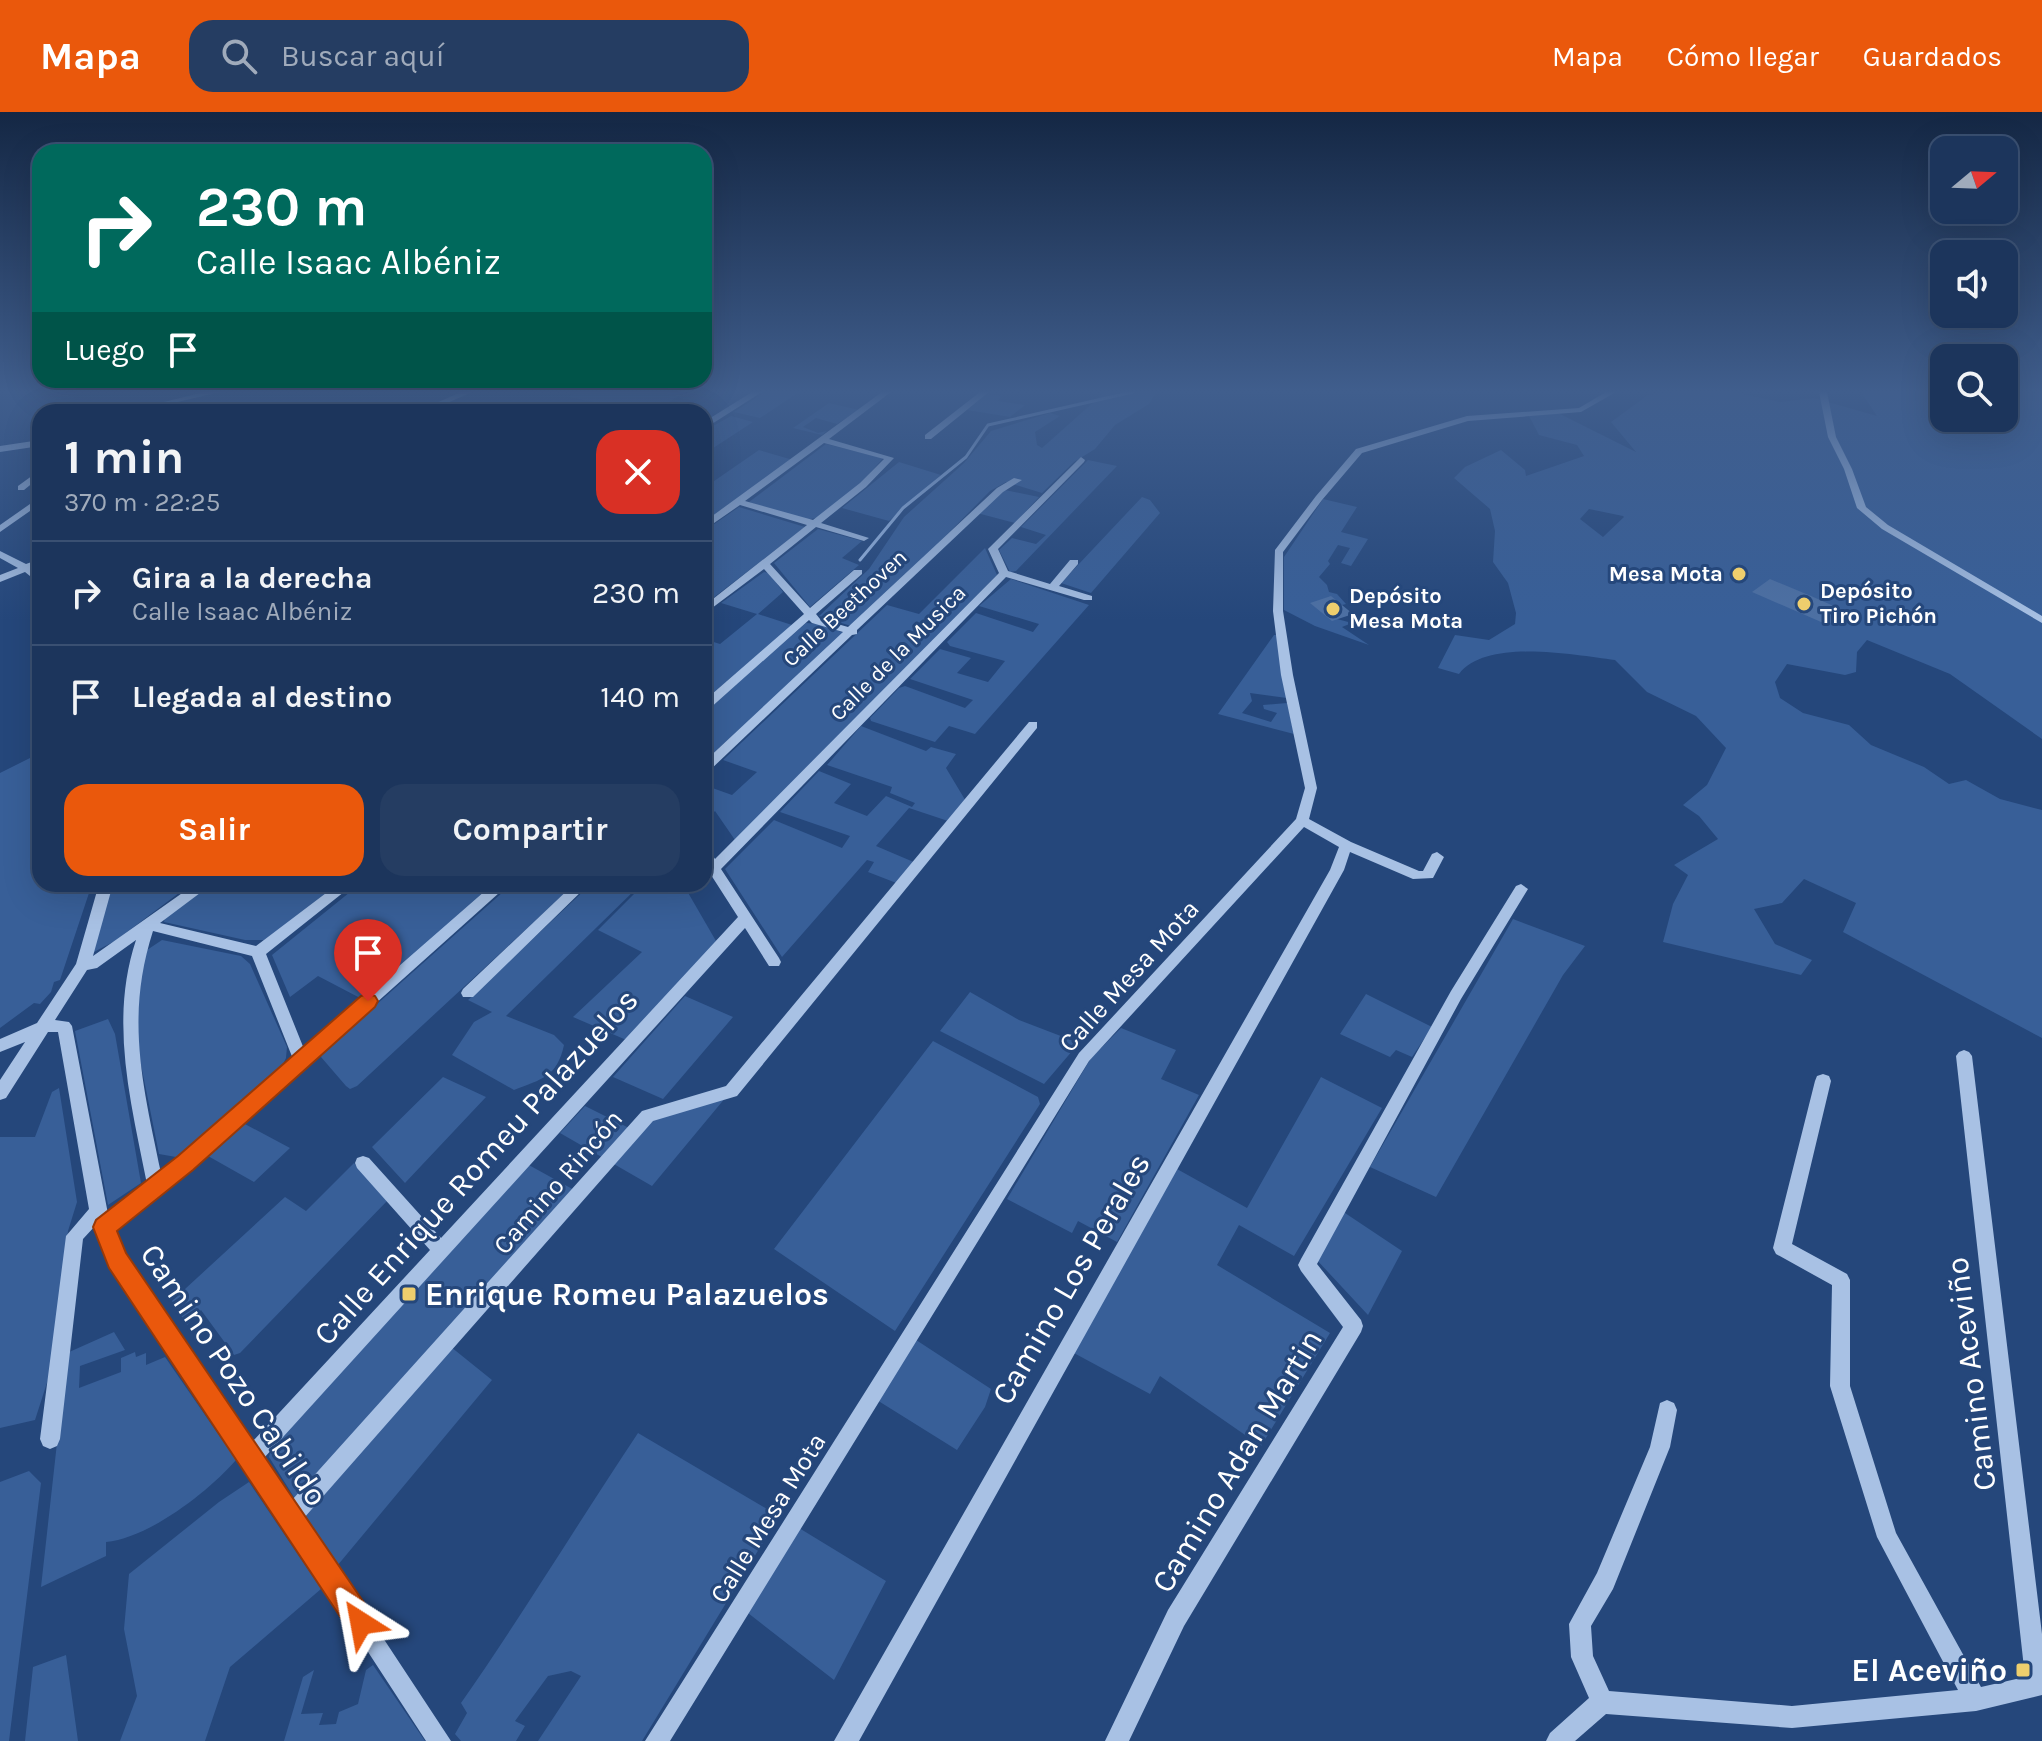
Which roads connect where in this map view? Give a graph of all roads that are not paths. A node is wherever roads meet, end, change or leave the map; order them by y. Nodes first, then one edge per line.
1 (786, 468) edge
2 (879, 468) edge
3 (1073, 468) edge
4 (1345, 468) edge
5 (1848, 468) edge
6 (32, 479) edge
7 (1017, 480) dead end
8 (21, 488) dead end
9 (739, 502) junction
10 (32, 506) edge
11 (712, 521) edge
12 (815, 525) junction
13 (0, 529) edge
14 (864, 538) dead end
15 (0, 554) edge
16 (1074, 562) dead end
17 (765, 564) junction
18 (32, 565) edge
19 (26, 568) junction
20 (858, 572) dead end
21 (1004, 573) junction
22 (32, 574) edge
23 (0, 579) edge
24 (1052, 588) junction
25 (1088, 598) dead end
26 (712, 605) edge
27 (809, 616) junction
28 (2042, 620) edge
29 (853, 632) junction
30 (712, 700) edge
31 (1033, 725) dead end
32 (712, 762) edge
33 (1302, 821) junction
34 (1346, 845) junction
35 (1437, 857) dead end
36 (712, 865) edge
37 (714, 868) junction
38 (1521, 889) dead end
39 (104, 892) edge
40 (194, 892) edge
41 (337, 892) edge
42 (493, 892) edge
43 (574, 892) edge
44 (745, 918) junction
45 (148, 925) junction
46 (258, 952) junction
47 (774, 962) dead end
48 (83, 965) junction
49 (468, 993) dead end
50 (45, 1026) junction
51 (0, 1046) edge
52 (1964, 1056) dead end
53 (301, 1060) junction
54 (1823, 1081) dead end
55 (0, 1093) edge
56 (363, 1163) dead end
57 (155, 1184) junction
58 (101, 1219) junction
59 (441, 1250) junction
60 (1667, 1410) dead end
61 (50, 1439) dead end
62 (252, 1457) junction
63 (290, 1518) junction
64 (2040, 1685) edge
65 (1976, 1700) junction
66 (1602, 1702) junction
67 (439, 1741) edge
68 (657, 1741) edge
69 (846, 1741) edge
70 (1117, 1741) edge
71 (1558, 1741) edge

1 - 9 street
2 - 12 street
3 - 21 street
4 - 33 street
5 - 28 street
6 - 8 street
7 - 29 street, Calle Beethoven
9 - 11 street
9 - 12 street
10 - 13 street
12 - 14 street
12 - 17 street
15 - 19 street
16 - 24 street
17 - 26 street
17 - 27 street
18 - 19 street
19 - 22 street
19 - 23 street
20 - 27 street
21 - 24 street
21 - 37 street, Calle de la Musica
24 - 25 street
27 - 29 street
27 - 30 street
29 - 32 street, Calle Beethoven
31 - 63 street, Camino Rincón
33 - 34 street
33 - 68 street, Calle Mesa Mota
34 - 35 street
34 - 69 street, Camino Los Perales
36 - 37 street
37 - 44 street
38 - 70 street, Camino Adan Martin
39 - 48 street
40 - 45 street
41 - 46 street
42 - 53 street
43 - 49 street
44 - 47 street
44 - 59 street, Calle Enrique Romeu Palazuelos
45 - 46 street
45 - 48 street
45 - 57 street
46 - 53 street
48 - 50 street
50 - 51 street
50 - 55 street
50 - 58 street, Camino Pozo Cabildo
52 - 64 street, Camino Aceviño
53 - 57 street
54 - 65 street
56 - 59 street
57 - 58 street
58 - 61 street
58 - 62 street, Camino Pozo Cabildo
59 - 62 street, Calle Enrique Romeu Palazuelos
60 - 66 street
62 - 63 street, Camino Pozo Cabildo
63 - 67 street, Camino Pozo Cabildo
64 - 65 street
65 - 66 street
66 - 71 street

